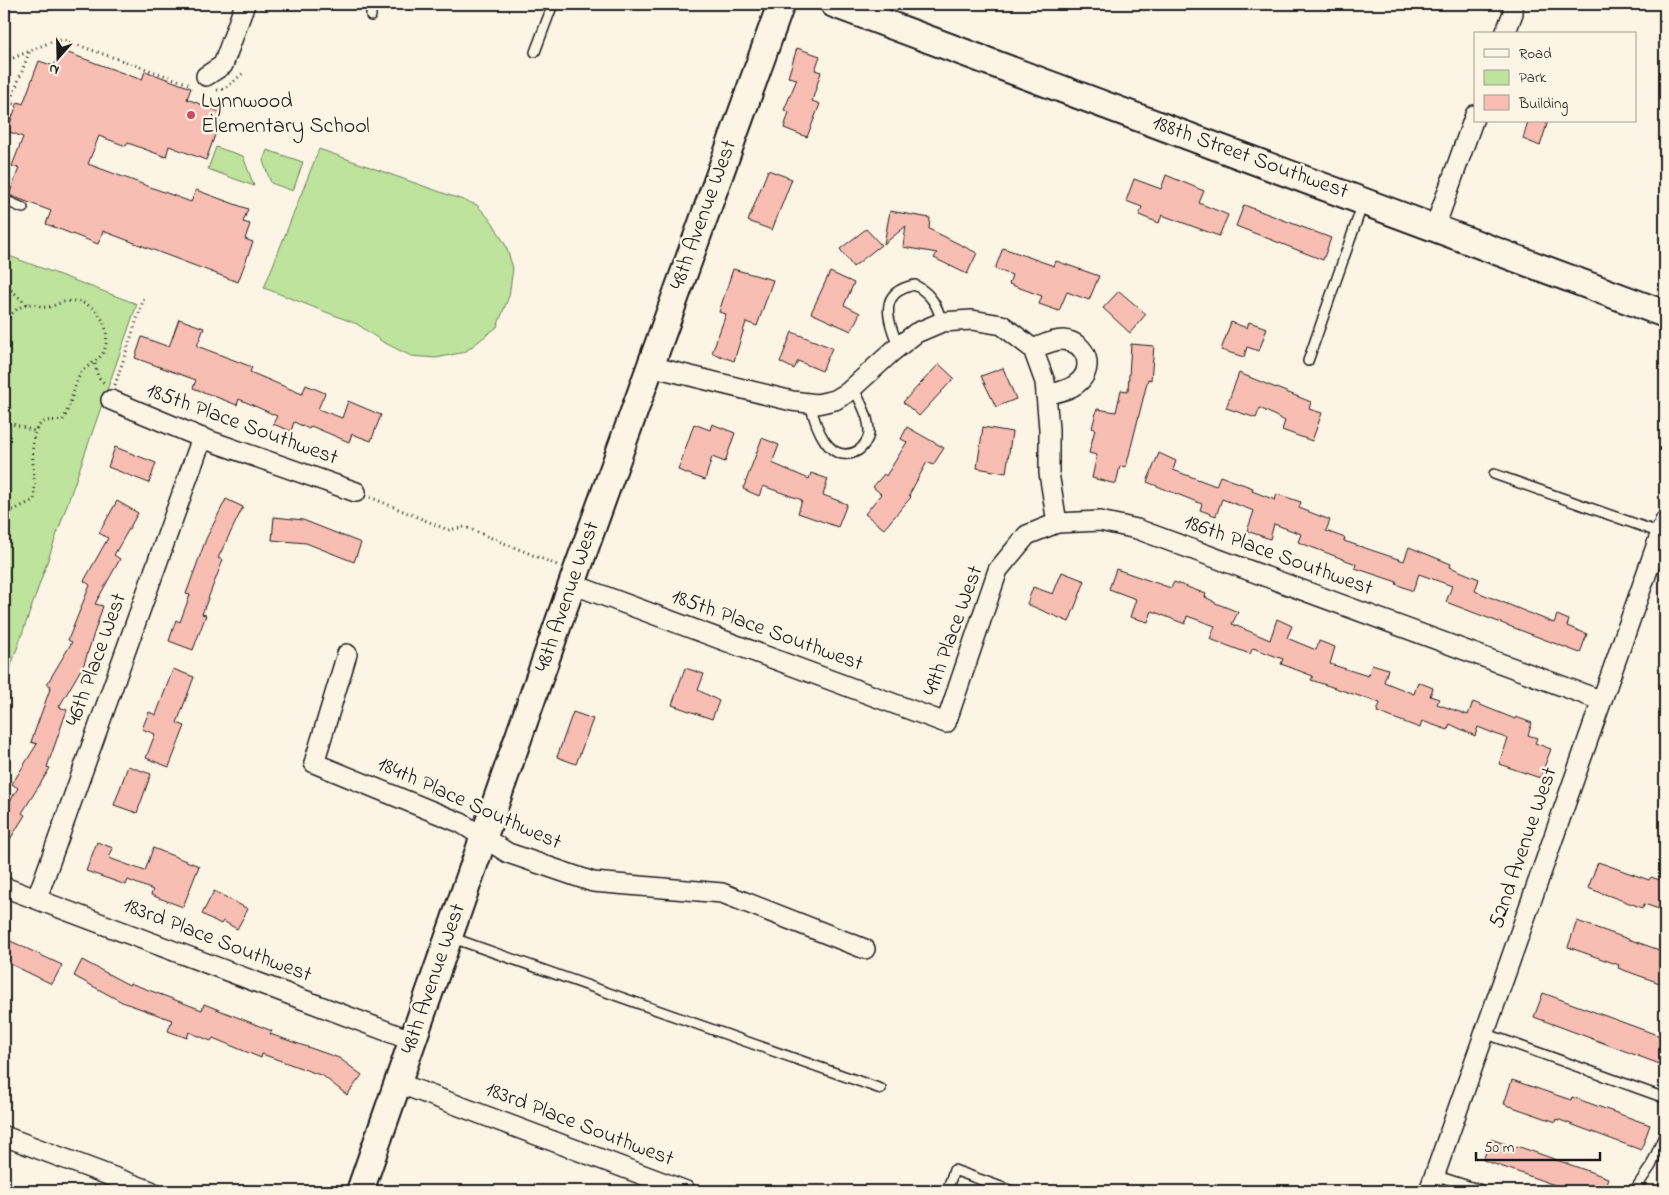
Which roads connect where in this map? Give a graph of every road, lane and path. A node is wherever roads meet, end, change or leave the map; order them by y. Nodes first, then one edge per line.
1 (245, 4) edge
2 (371, 4) edge
3 (553, 4) edge
4 (781, 4) edge
5 (834, 4) edge
6 (1513, 4) edge
7 (371, 16) dead end
8 (1506, 32) edge
9 (30, 50) junction
10 (535, 52) dead end
11 (4, 62) edge
12 (243, 73) dead end
13 (204, 85) junction
14 (4, 100) edge
15 (12, 104) junction
16 (4, 110) edge
17 (1474, 119) edge
18 (4, 200) edge
19 (1364, 200) junction
20 (23, 208) dead end
21 (1435, 227) junction
22 (4, 283) edge
23 (144, 298) dead end
24 (28, 305) junction
25 (1665, 314) edge
26 (942, 322) junction
27 (4, 326) edge
28 (898, 346) junction
29 (1034, 349) junction
30 (1308, 361) dead end
31 (95, 364) junction
32 (650, 366) junction
33 (854, 387) junction
34 (1046, 395) junction
35 (111, 400) dead end
36 (810, 403) junction
37 (4, 421) edge
38 (34, 431) junction
39 (202, 438) junction
40 (1494, 474) dead end
41 (356, 492) joint
42 (4, 523) edge
43 (1057, 523) junction
44 (1663, 527) edge
45 (575, 577) junction
46 (347, 654) dead end
47 (1600, 700) junction
48 (946, 723) joint
49 (484, 838) junction
50 (4, 887) edge
51 (37, 898) junction
52 (447, 936) junction
53 (865, 949) dead end
54 (1484, 1033) junction
55 (413, 1041) junction
56 (398, 1083) junction
57 (881, 1089) dead end
58 (1665, 1098) edge
59 (1665, 1134) edge
60 (4, 1136) edge
61 (1432, 1183) edge
62 (151, 1191) edge
63 (360, 1191) edge
64 (686, 1191) edge
65 (947, 1191) edge
66 (1012, 1191) edge
67 (1484, 1191) edge
68 (1634, 1191) edge

1 - 13 street
2 - 7 lane
3 - 10 lane
4 - 32 street, 48th Avenue West
5 - 19 street, 188th Street Southwest
6 - 8 street
9 - 11 path
9 - 13 path
9 - 15 path
12 - 13 path
14 - 15 path
15 - 16 path
17 - 21 street
18 - 20 lane
19 - 21 street, 188th Street Southwest
19 - 30 lane
21 - 25 street, 188th Street Southwest
22 - 24 path
23 - 31 path
24 - 27 path
24 - 31 path
26 - 28 street
26 - 28 lane
26 - 29 street
28 - 33 street
29 - 34 street
29 - 34 street
31 - 38 path
32 - 36 street
32 - 45 street, 48th Avenue West
33 - 36 street
33 - 36 lane
34 - 43 street
35 - 39 street, 185th Place Southwest
37 - 38 path
38 - 42 path
39 - 41 street, 185th Place Southwest
39 - 51 street, 46th Place West
40 - 44 lane
41 - 45 path
43 - 47 street, 186th Place Southwest
43 - 48 street, 49th Place West
44 - 47 street, 52nd Avenue West
45 - 48 street, 185th Place Southwest
45 - 49 street, 48th Avenue West
46 - 49 street, 184th Place Southwest
47 - 54 street, 52nd Avenue West
49 - 52 street, 48th Avenue West
49 - 53 street, 184th Place Southwest
50 - 51 street, 183rd Place Southwest
51 - 55 street, 183rd Place Southwest
52 - 55 street, 48th Avenue West
52 - 57 lane
54 - 58 lane
54 - 61 street, 52nd Avenue West
55 - 56 street, 48th Avenue West
56 - 63 street, 48th Avenue West
56 - 64 street, 183rd Place Southwest
59 - 68 lane
60 - 62 street
61 - 67 lane
65 - 66 lane

